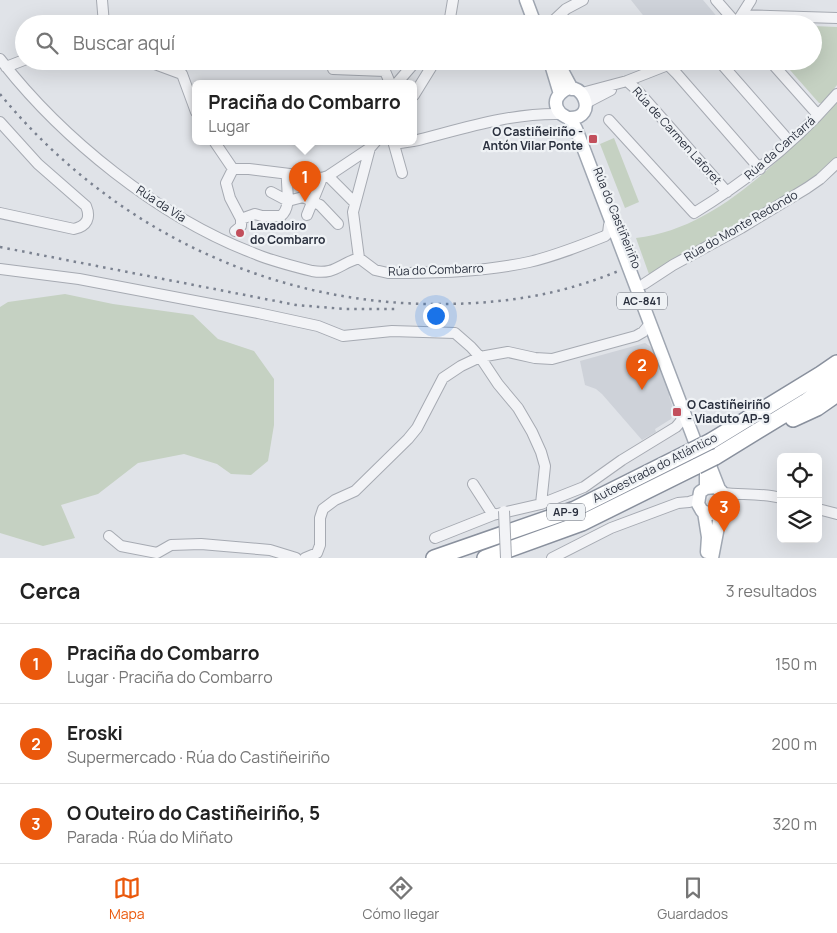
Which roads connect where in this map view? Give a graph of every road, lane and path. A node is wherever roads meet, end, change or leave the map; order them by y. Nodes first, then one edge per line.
1 (102, 0) edge
2 (453, 0) edge
3 (526, 0) edge
4 (532, 0) edge
5 (583, 0) edge
6 (716, 0) edge
7 (751, 0) edge
8 (103, 15) edge
9 (450, 15) edge
10 (538, 15) edge
11 (540, 15) edge
12 (555, 15) edge
13 (732, 15) edge
14 (742, 15) edge
15 (822, 18) edge
16 (837, 18) edge
17 (3, 63) edge
18 (171, 70) edge
19 (359, 70) edge
20 (408, 70) edge
21 (429, 70) edge
22 (552, 70) edge
23 (562, 70) edge
24 (655, 70) edge
25 (673, 70) edge
26 (727, 70) edge
27 (778, 70) edge
28 (389, 80) edge
29 (400, 80) edge
30 (627, 81) junction
31 (417, 90) edge
32 (837, 94) edge
33 (558, 97) junction
34 (580, 100) junction
35 (192, 101) edge
36 (543, 113) junction
37 (818, 115) junction
38 (564, 116) junction
39 (609, 120) dead end
40 (0, 122) edge
41 (417, 140) edge
42 (790, 142) junction
43 (217, 145) edge
44 (372, 145) edge
45 (373, 145) edge
46 (395, 145) edge
47 (837, 163) edge
48 (234, 169) junction
49 (760, 169) junction
50 (402, 173) dead end
51 (287, 175) junction
52 (325, 177) junction
53 (271, 192) dead end
54 (727, 192) junction
55 (288, 201) junction
56 (312, 202) junction
57 (354, 202) junction
58 (0, 213) edge
59 (307, 215) dead end
60 (241, 219) junction
61 (338, 224) dead end
62 (609, 225) dead end
63 (235, 232) dead end
64 (605, 236) junction
65 (618, 244) dead end
66 (359, 258) junction
67 (0, 269) edge
68 (644, 284) junction
69 (648, 326) dead end
70 (636, 336) junction
71 (652, 336) dead end
72 (480, 357) junction
73 (837, 364) edge
74 (837, 380) edge
75 (676, 391) junction
76 (837, 394) edge
77 (682, 420) junction
78 (673, 429) junction
79 (691, 441) junction
80 (717, 456) junction
81 (473, 484) dead end
82 (719, 496) junction
83 (777, 497) edge
84 (541, 504) junction
85 (697, 506) junction
86 (822, 510) edge
87 (504, 512) junction
88 (837, 514) edge
89 (493, 515) junction
90 (109, 536) dead end
91 (435, 538) dead end
92 (158, 555) edge
93 (296, 558) edge
94 (305, 558) edge
95 (434, 558) edge
96 (485, 558) edge
97 (506, 558) edge
98 (552, 558) edge
99 (706, 558) edge
100 (712, 558) edge

1 - 8 street
2 - 9 street
3 - 10 main road
4 - 11 main road
5 - 12 street
6 - 13 street
7 - 14 street
15 - 16 street
17 - 66 street, Rúa da Vía
18 - 35 street
19 - 28 street
20 - 29 street
21 - 31 street
22 - 33 main road, Rúa do Castiñeiriño / AC-841
23 - 34 main road, Rúa do Castiñeiriño / AC-841
24 - 30 street
25 - 49 street
26 - 42 street
27 - 37 street
30 - 34 street
30 - 54 street, Rúa de Carmen Laforet
32 - 37 street, Rúa da Cantarrá
33 - 34 main road
33 - 36 street
33 - 38 main road, Rúa do Castiñeiriño / AC-841
34 - 38 main road
34 - 68 main road, Rúa do Castiñeiriño / AC-841
36 - 38 street
36 - 41 street
37 - 42 street, Rúa da Cantarrá
38 - 75 main road, Rúa do Castiñeiriño / AC-841
39 - 54 street, Rúa da Cantarrá
40 - 58 street
42 - 49 street, Rúa da Cantarrá
43 - 48 street
44 - 52 street
45 - 57 street
46 - 50 street
47 - 68 street, Rúa do Monte Redondo
48 - 51 street
48 - 60 street
49 - 54 street, Rúa da Cantarrá
51 - 52 street
51 - 55 street
52 - 56 street
52 - 57 street
53 - 55 street
55 - 56 street
55 - 60 street
56 - 59 street
56 - 61 street
57 - 66 street
60 - 63 street
62 - 64 street
64 - 65 street
64 - 66 street, Rúa do Combarro
67 - 72 street
68 - 82 main road, Rúa do Castiñeiriño / AC-841
69 - 70 street
70 - 71 street
70 - 72 street
72 - 84 street
72 - 94 street
73 - 79 highway, Autoestrada do Atlántico / AP-9, bridge
74 - 80 highway, Autoestrada do Atlántico / AP-9
75 - 77 street
75 - 79 main road, Rúa do Castiñeiriño / AC-841
76 - 80 highway
77 - 78 street
77 - 79 street
78 - 79 street
78 - 84 street
79 - 82 main road, Rúa do Castiñeiriño / AC-841
79 - 95 highway, Autoestrada do Atlántico / AP-9
80 - 96 highway, Autoestrada do Atlántico / AP-9, bridge
81 - 89 street
82 - 83 street
82 - 85 main road
82 - 85 main road
82 - 100 main road, AC-841
84 - 87 street
85 - 98 street
85 - 99 main road
86 - 88 street
87 - 89 street
87 - 97 street, bridge
89 - 91 street
90 - 92 street
92 - 93 street

